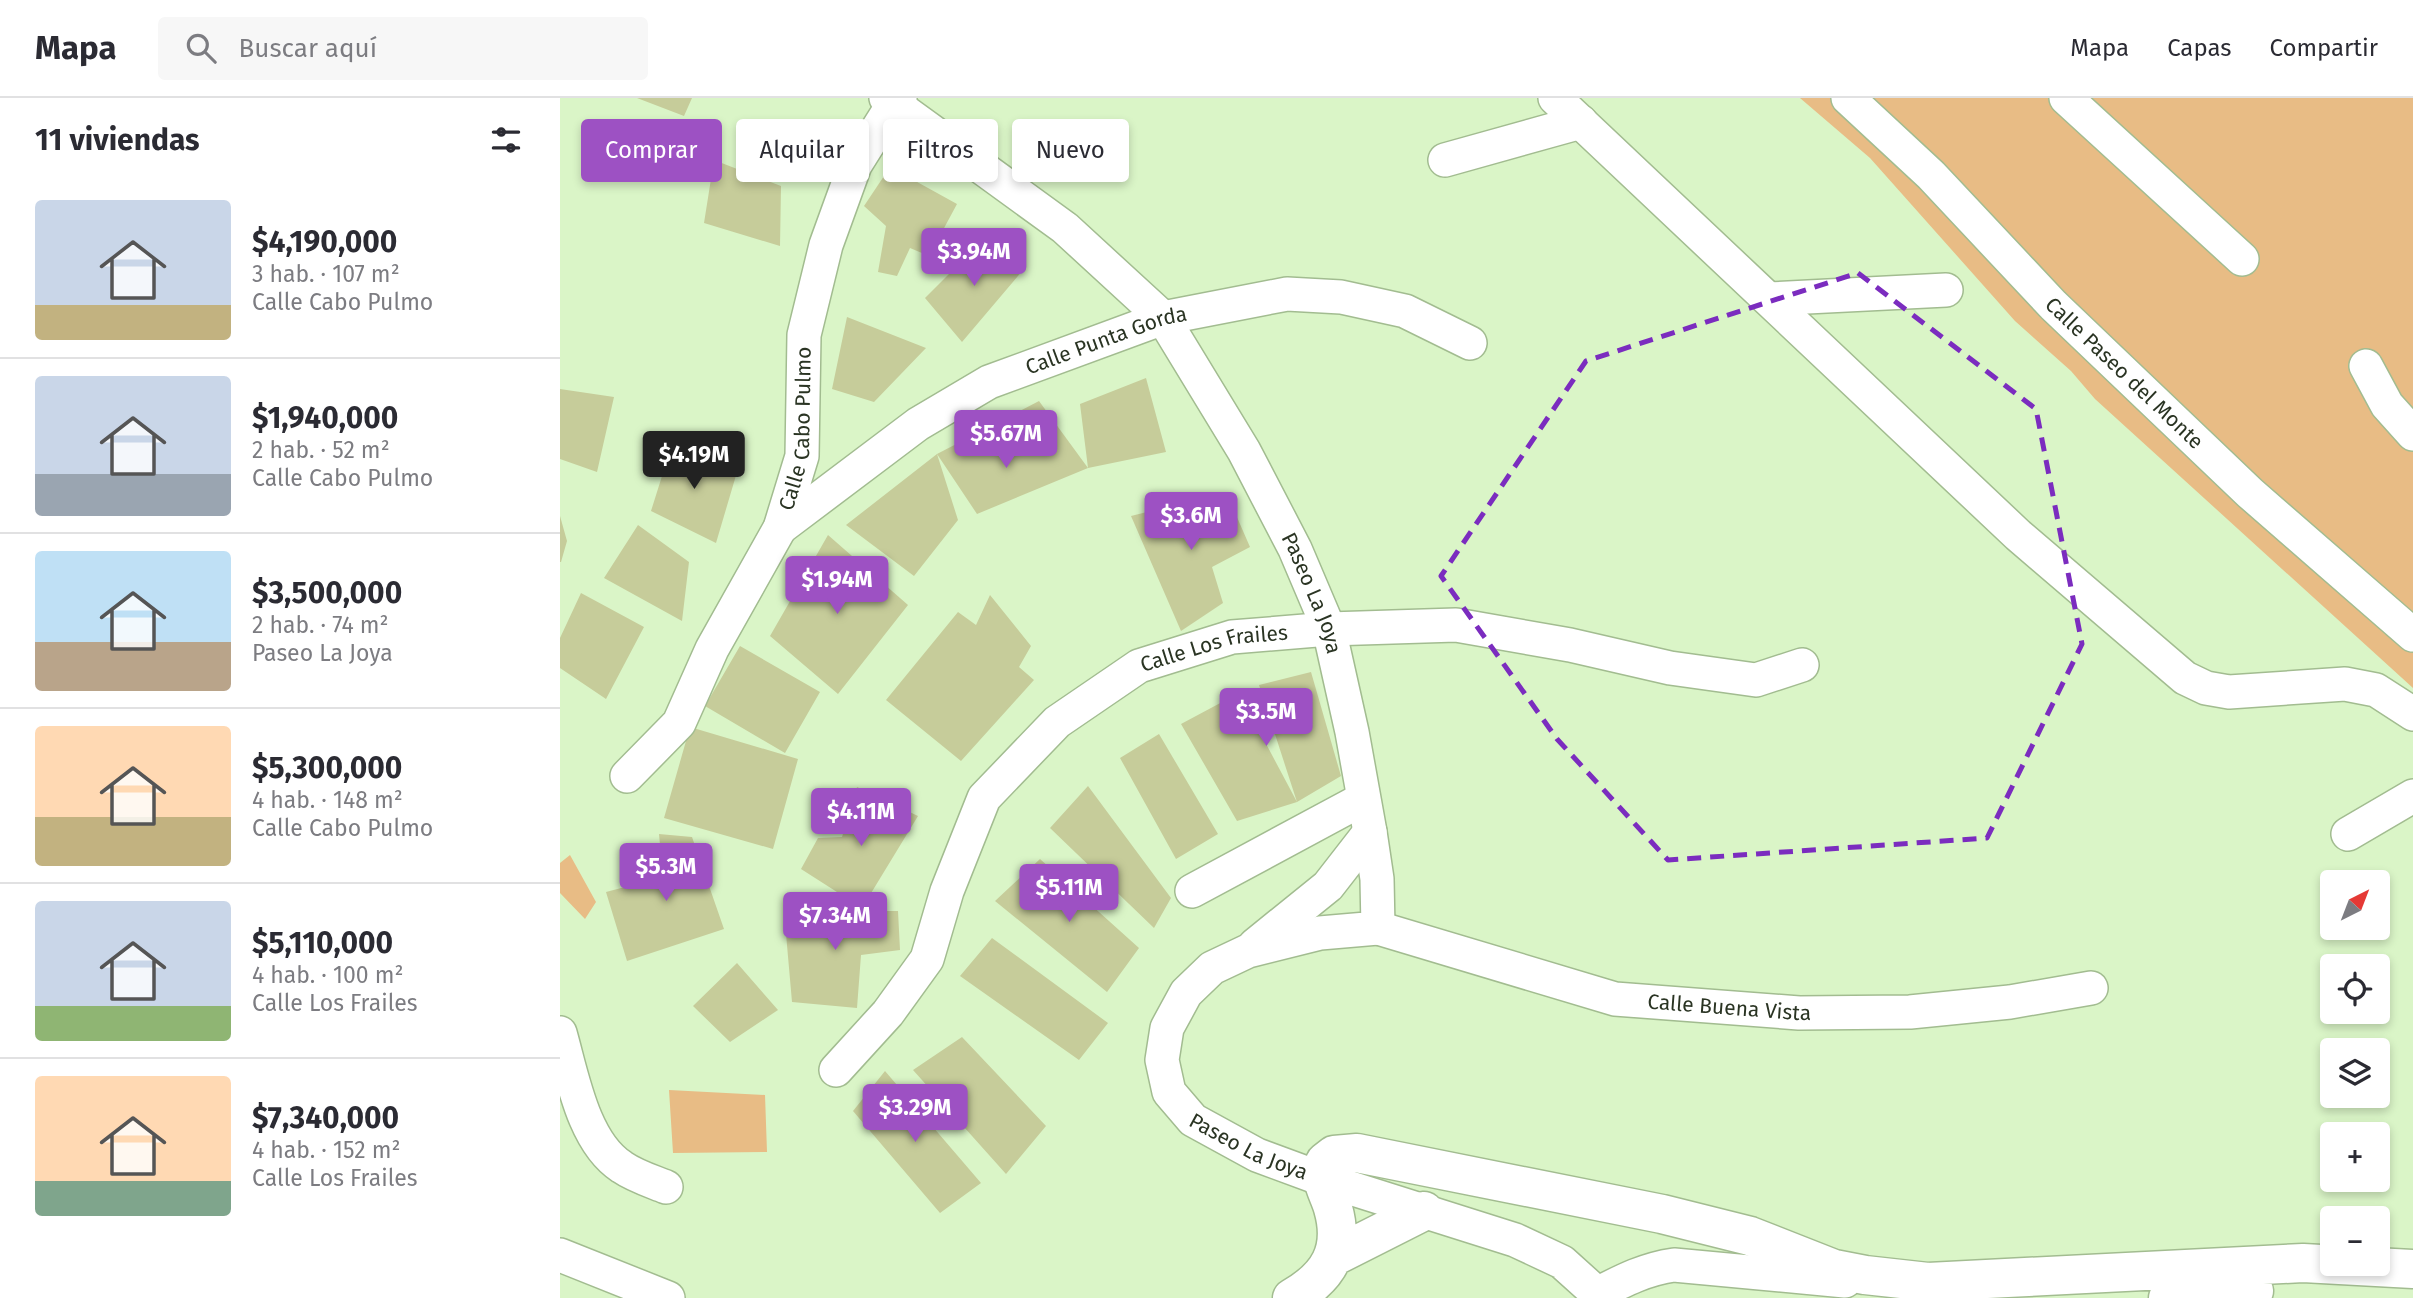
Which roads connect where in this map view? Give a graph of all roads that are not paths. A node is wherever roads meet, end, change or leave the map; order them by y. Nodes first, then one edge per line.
1 (1555, 98) edge
2 (1849, 98) edge
3 (2066, 98) edge
4 (893, 100) edge
5 (1581, 122) junction
6 (1445, 160) dead end
7 (2242, 260) dead end
8 (1946, 289) dead end
9 (1769, 299) junction
10 (1163, 318) junction
11 (1469, 342) dead end
12 (2366, 366) dead end
13 (2413, 434) edge
14 (780, 528) junction
15 (1329, 629) junction
16 (2413, 635) edge
17 (1802, 665) dead end
18 (2413, 714) edge
19 (627, 776) dead end
20 (2413, 796) edge
21 (1363, 799) junction
22 (1370, 832) junction
23 (2348, 834) dead end
24 (1192, 891) dead end
25 (1378, 928) junction
26 (1248, 951) junction
27 (2091, 988) dead end
28 (560, 1033) edge
29 (836, 1070) dead end
30 (1322, 1179) junction
31 (666, 1187) dead end
32 (1424, 1211) junction
33 (560, 1255) edge
34 (1335, 1256) junction
35 (2413, 1269) edge
36 (2413, 1279) edge
37 (1928, 1282) junction
38 (1601, 1296) edge
39 (668, 1298) edge
40 (1292, 1298) edge
41 (2168, 1298) edge

1 - 5 street
2 - 16 street, Calle Paseo del Monte
3 - 7 street
4 - 10 street, Paseo La Joya
4 - 14 street, Calle Cabo Pulmo
5 - 6 street
5 - 9 street
8 - 9 street
9 - 18 street
10 - 11 street, Calle Punta Gorda
10 - 14 street, Calle Punta Gorda
10 - 15 street, Paseo La Joya
12 - 13 street
14 - 19 street, Calle Cabo Pulmo
15 - 17 street, Calle Los Frailes
15 - 21 street, Paseo La Joya
15 - 29 street, Calle Los Frailes
20 - 23 street
21 - 22 street, Paseo La Joya
21 - 24 street
22 - 25 street, Paseo La Joya
22 - 26 street
25 - 26 street, Paseo La Joya
25 - 27 street, Calle Buena Vista
26 - 30 street, Paseo La Joya
28 - 31 street
30 - 32 street, Paseo La Joya
30 - 34 highway
30 - 37 highway
32 - 34 highway
32 - 38 street, Paseo La Joya
33 - 39 street
34 - 40 highway
35 - 37 highway
36 - 41 highway
37 - 38 street

